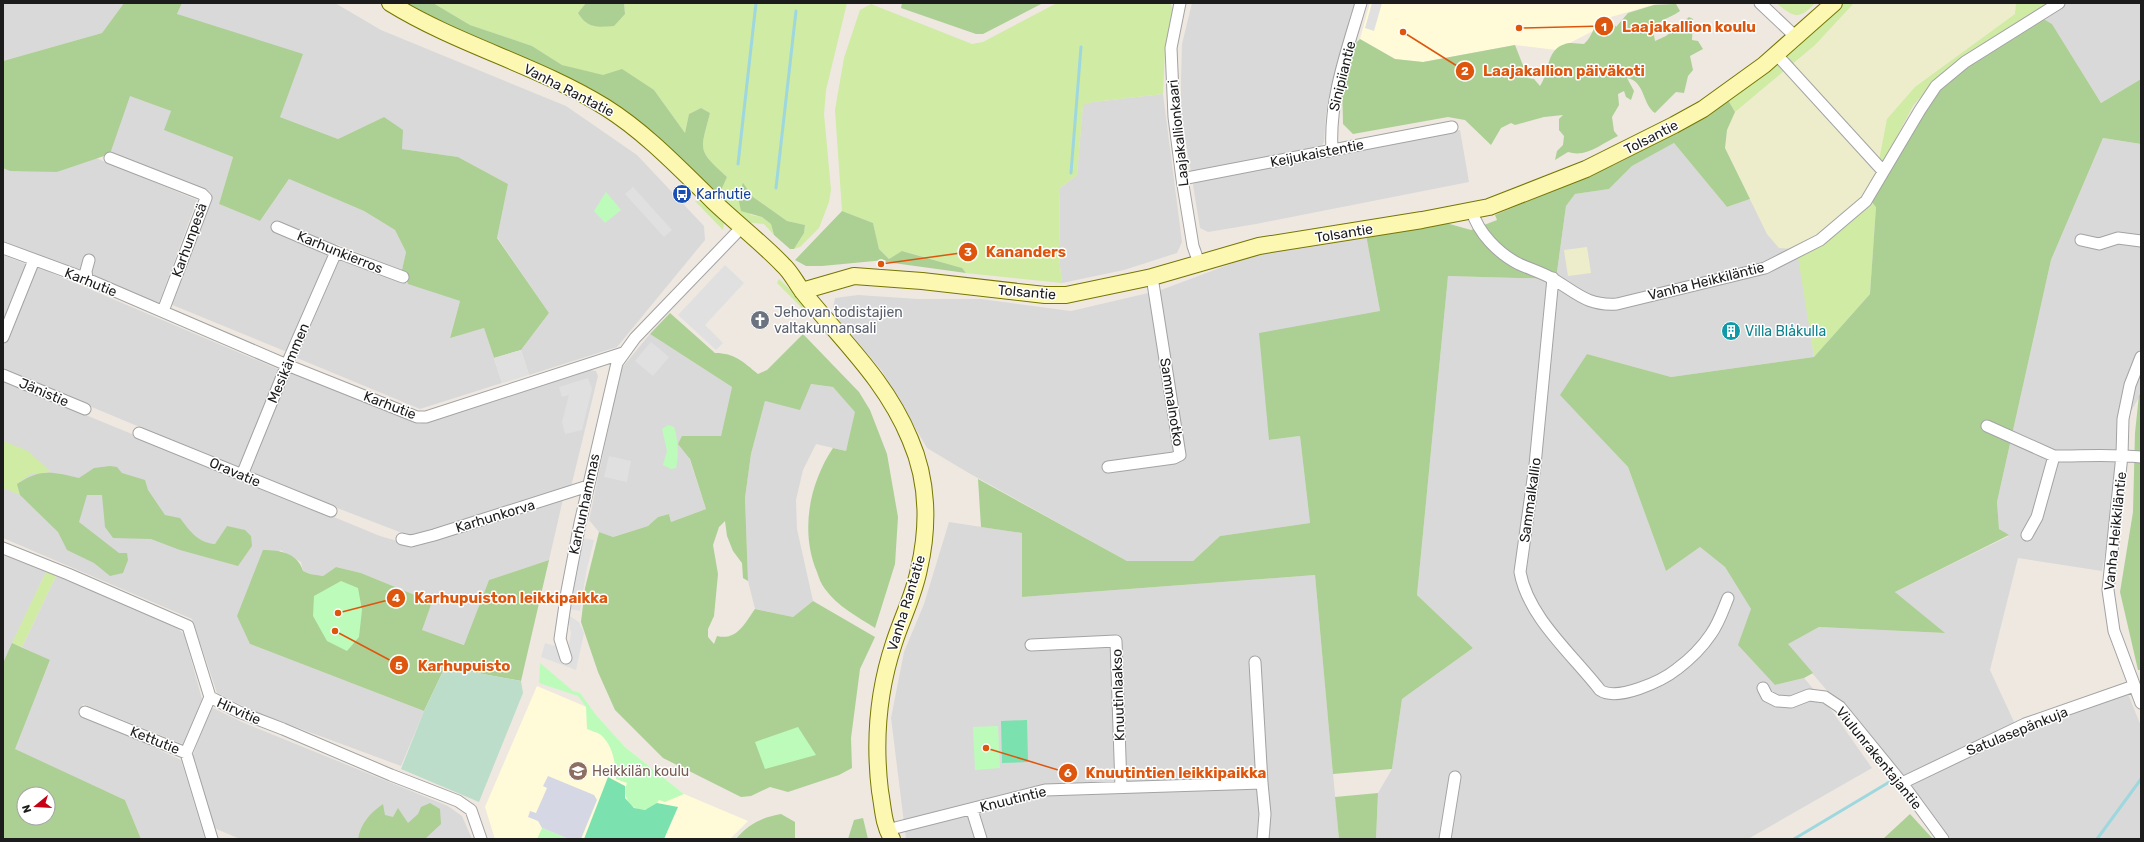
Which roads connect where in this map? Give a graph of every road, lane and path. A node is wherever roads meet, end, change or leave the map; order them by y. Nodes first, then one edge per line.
1 (390, 3) edge
2 (1180, 3) edge
3 (1361, 3) edge
4 (1760, 3) edge
5 (1834, 3) edge
6 (2059, 3) edge
7 (1797, 38) junction
8 (1777, 54) junction
9 (1452, 126) dead end
10 (1332, 150) junction
11 (110, 158) dead end
12 (1883, 171) junction
13 (1182, 179) junction
14 (1472, 211) junction
15 (277, 227) dead end
16 (742, 228) junction
17 (2081, 240) dead end
18 (2141, 241) edge
19 (3, 248) edge
20 (336, 252) junction
21 (34, 260) junction
22 (89, 260) dead end
23 (1198, 263) junction
24 (403, 277) dead end
25 (1152, 277) junction
26 (1552, 278) junction
27 (87, 279) junction
28 (802, 291) junction
29 (162, 311) junction
30 (3, 337) edge
31 (624, 353) junction
32 (2141, 357) edge
33 (287, 365) junction
34 (3, 375) edge
35 (85, 409) dead end
36 (1987, 426) dead end
37 (139, 433) dead end
38 (2122, 455) junction
39 (2054, 456) junction
40 (2141, 457) edge
41 (1108, 467) dead end
42 (242, 475) junction
43 (588, 486) junction
44 (331, 511) dead end
45 (2027, 536) dead end
46 (402, 539) dead end
47 (3, 548) edge
48 (1728, 598) dead end
49 (1031, 645) dead end
50 (566, 658) dead end
51 (1255, 662) dead end
52 (2134, 686) junction
53 (1763, 688) dead end
54 (210, 698) junction
55 (2141, 703) edge
56 (85, 712) dead end
57 (186, 753) junction
58 (1455, 777) dead end
59 (1262, 783) junction
60 (1902, 783) junction
61 (1121, 787) junction
62 (972, 810) junction
63 (888, 836) edge
64 (213, 839) edge
65 (481, 839) edge
66 (981, 839) edge
67 (1263, 839) edge
68 (1445, 839) edge
69 (1943, 839) edge

1 - 16 street, Vanha Rantatie
2 - 13 street, Laajakallionkaari
3 - 10 street, Sinipiiantie
4 - 7 street
5 - 7 street, Tolsantie
6 - 12 street, Vanha Heikkiläntie
7 - 8 street, Tolsantie
8 - 12 street
8 - 14 street, Tolsantie
9 - 10 street, Keijukaistentie
10 - 13 street, Keijukaistentie
11 - 29 street, Karhunpesä
12 - 26 street, Vanha Heikkiläntie
13 - 23 street, Laajakallionkaari
14 - 23 street, Tolsantie
14 - 26 street, Vanha Heikkiläntie
15 - 20 street, Karhunkierros
16 - 28 street, Vanha Rantatie
16 - 31 street
17 - 18 street
19 - 21 street, Karhutie
20 - 24 street, Karhunkierros
20 - 33 street, Mesikämmen
21 - 27 street, Karhutie
21 - 30 street
22 - 27 street
23 - 25 street, Tolsantie
25 - 28 street, Tolsantie
25 - 41 street, Sammalnotko
26 - 48 street, Sammalkallio
27 - 29 street, Karhutie
28 - 63 street, Vanha Rantatie
29 - 33 street, Karhutie
31 - 33 street, Karhutie
31 - 43 street, Karhunhammas
32 - 38 street, Vanha Heikkiläntie
33 - 42 street, Mesikämmen
34 - 35 street, Jänistie
36 - 39 street
37 - 42 street, Oravatie
38 - 39 street
38 - 40 street
38 - 52 street, Vanha Heikkiläntie
39 - 45 street
42 - 44 street, Oravatie
43 - 46 street, Karhunkorva
43 - 50 street, Karhunhammas
47 - 54 street, Hirvitie
49 - 61 street, Knuutinlaakso
51 - 59 street
52 - 55 street, Vanha Heikkiläntie
52 - 60 street, Satulasepänkuja
53 - 60 street, Viulunrakentajantie
54 - 57 street
54 - 65 street, Hirvitie
56 - 57 street, Kettutie
57 - 64 street, Kettutie
58 - 68 street
59 - 61 street, Knuutintie
59 - 67 street
60 - 69 street, Viulunrakentajantie
61 - 62 street, Knuutintie
62 - 63 street, Knuutintie
62 - 66 street

